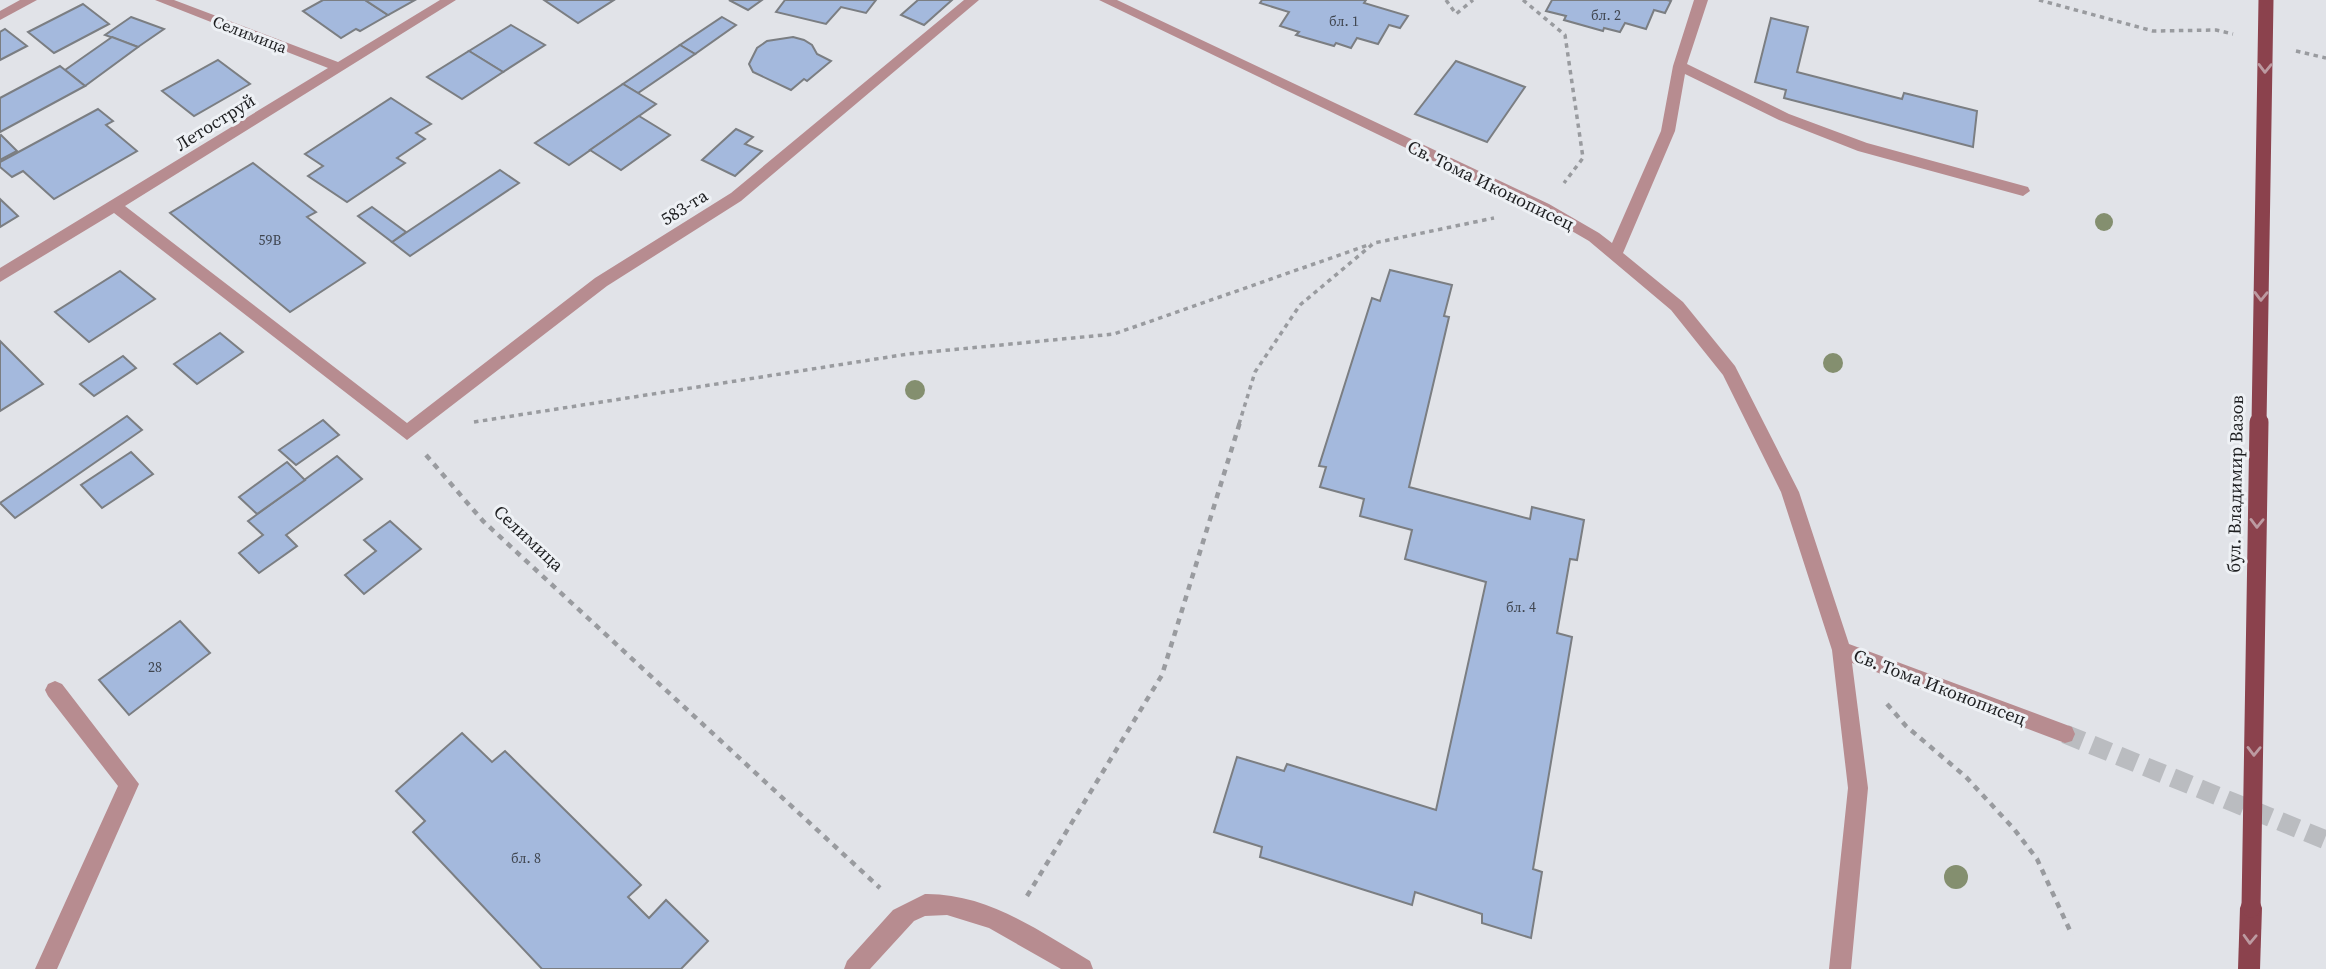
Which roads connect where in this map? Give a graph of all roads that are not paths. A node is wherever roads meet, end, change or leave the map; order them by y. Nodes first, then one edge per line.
1 (30, 0) edge
2 (162, 0) edge
3 (449, 0) edge
4 (972, 0) edge
5 (1106, 0) edge
6 (1701, 0) edge
7 (2266, 0) edge
8 (0, 16) edge
9 (1680, 66) junction
10 (339, 67) junction
11 (2024, 191) dead end
12 (115, 206) junction
13 (1615, 254) junction
14 (0, 276) edge
15 (1841, 650) junction
16 (55, 691) dead end
17 (2065, 734) tunnel mouth
18 (46, 969) edge
19 (855, 969) edge
20 (1082, 969) edge
21 (1840, 969) edge
22 (2249, 969) edge

1 - 8 street
2 - 10 street, Селимица
3 - 10 street, Летоструй
4 - 12 street, 583-та
5 - 13 street, Св. Тома Иконописец
6 - 9 street
7 -> 22 main road, бул. Владимир Вазов, bridge
9 - 11 street
9 - 13 street
10 - 12 street, Летоструй
12 - 14 street, Летоструй
13 - 15 street, Св. Тома Иконописец
15 - 17 street, Св. Тома Иконописец
15 - 21 street
16 - 18 street
19 - 20 street

